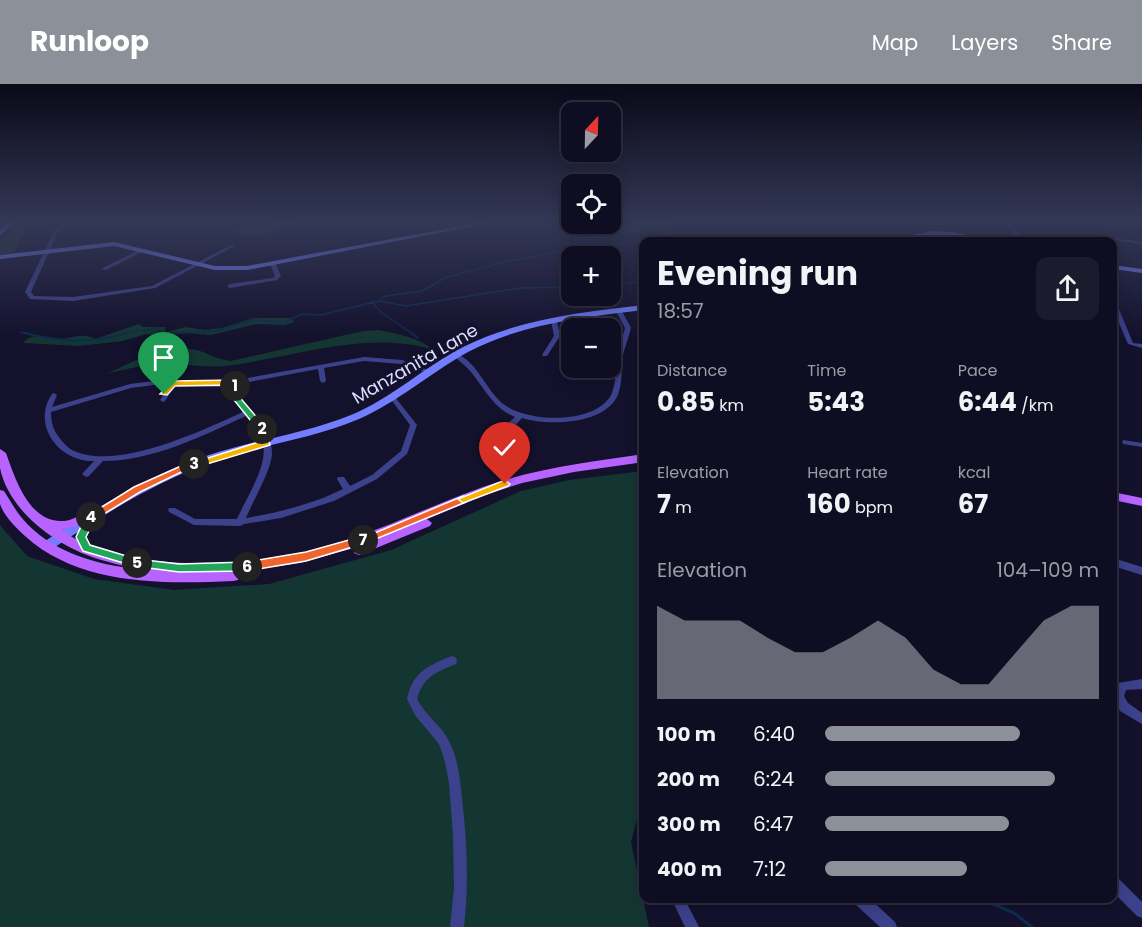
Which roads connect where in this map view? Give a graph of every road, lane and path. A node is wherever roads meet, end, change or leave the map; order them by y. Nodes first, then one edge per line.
1 (43, 260) edge
2 (120, 260) edge
3 (185, 260) edge
4 (207, 260) edge
5 (292, 260) edge
6 (200, 264) junction
7 (273, 264) junction
8 (104, 268) dead end
9 (1117, 268) edge
10 (1142, 271) edge
11 (230, 286) dead end
12 (639, 308) edge
13 (619, 311) junction
14 (1117, 312) edge
15 (554, 321) junction
16 (1130, 343) joint
17 (1142, 346) edge
18 (456, 355) junction
19 (545, 355) dead end
20 (321, 367) junction
21 (430, 372) junction
22 (323, 381) dead end
23 (235, 383) junction
24 (172, 384) junction
25 (54, 395) dead end
26 (393, 398) junction
27 (163, 400) dead end
28 (49, 410) junction
29 (248, 412) junction
30 (519, 417) junction
31 (508, 428) dead end
32 (1126, 442) dead end
33 (267, 443) junction
34 (1142, 446) edge
35 (0, 453) edge
36 (102, 458) junction
37 (639, 459) edge
38 (639, 465) edge
39 (86, 474) dead end
40 (341, 479) dead end
41 (348, 490) junction
42 (1117, 492) edge
43 (0, 494) edge
44 (1142, 496) edge
45 (1117, 497) edge
46 (1142, 502) edge
47 (172, 510) dead end
48 (90, 518) junction
49 (240, 523) junction
50 (44, 525) junction
51 (62, 537) junction
52 (47, 546) junction
53 (87, 548) junction
54 (1117, 563) edge
55 (1142, 571) edge
56 (452, 662) dead end
57 (1142, 684) edge
58 (1142, 719) edge
59 (1117, 887) edge
60 (680, 903) edge
61 (864, 903) edge
62 (1142, 911) edge
63 (457, 927) edge
64 (692, 927) edge
65 (890, 927) edge

1 - 6 street
2 - 8 street
3 - 6 street
4 - 6 street
5 - 7 street
6 - 7 street
7 - 11 street
9 - 10 street
12 - 13 street, Manzanita Lane
13 - 15 street, Manzanita Lane
13 - 30 street
14 - 16 street
15 - 18 street, Manzanita Lane
15 - 19 street
16 - 17 street
18 - 21 street, Manzanita Lane
18 - 30 street
20 - 21 street
20 - 22 street
20 - 23 street
21 - 26 street, Manzanita Lane
23 - 24 street
23 - 29 street
24 - 27 street
24 - 28 street
25 - 28 street
26 - 33 street, Manzanita Lane
26 - 41 street
28 - 36 street
29 - 33 street
29 - 36 street
30 - 31 street
32 - 34 street
33 - 48 street, Manzanita Lane
33 - 49 street
35 - 50 main road
36 - 39 street
37 - 53 main road
38 - 52 main road
40 - 41 street
41 - 49 street
42 - 44 main road
43 - 52 main road
45 - 46 main road
47 - 49 street
48 - 50 main road
48 - 51 street, Manzanita Lane
48 - 53 main road
50 - 51 main road
51 - 52 street, Manzanita Lane
51 - 53 main road
54 - 55 street
56 - 63 street
57 - 58 street
59 - 62 street
60 - 64 street
61 - 65 street

